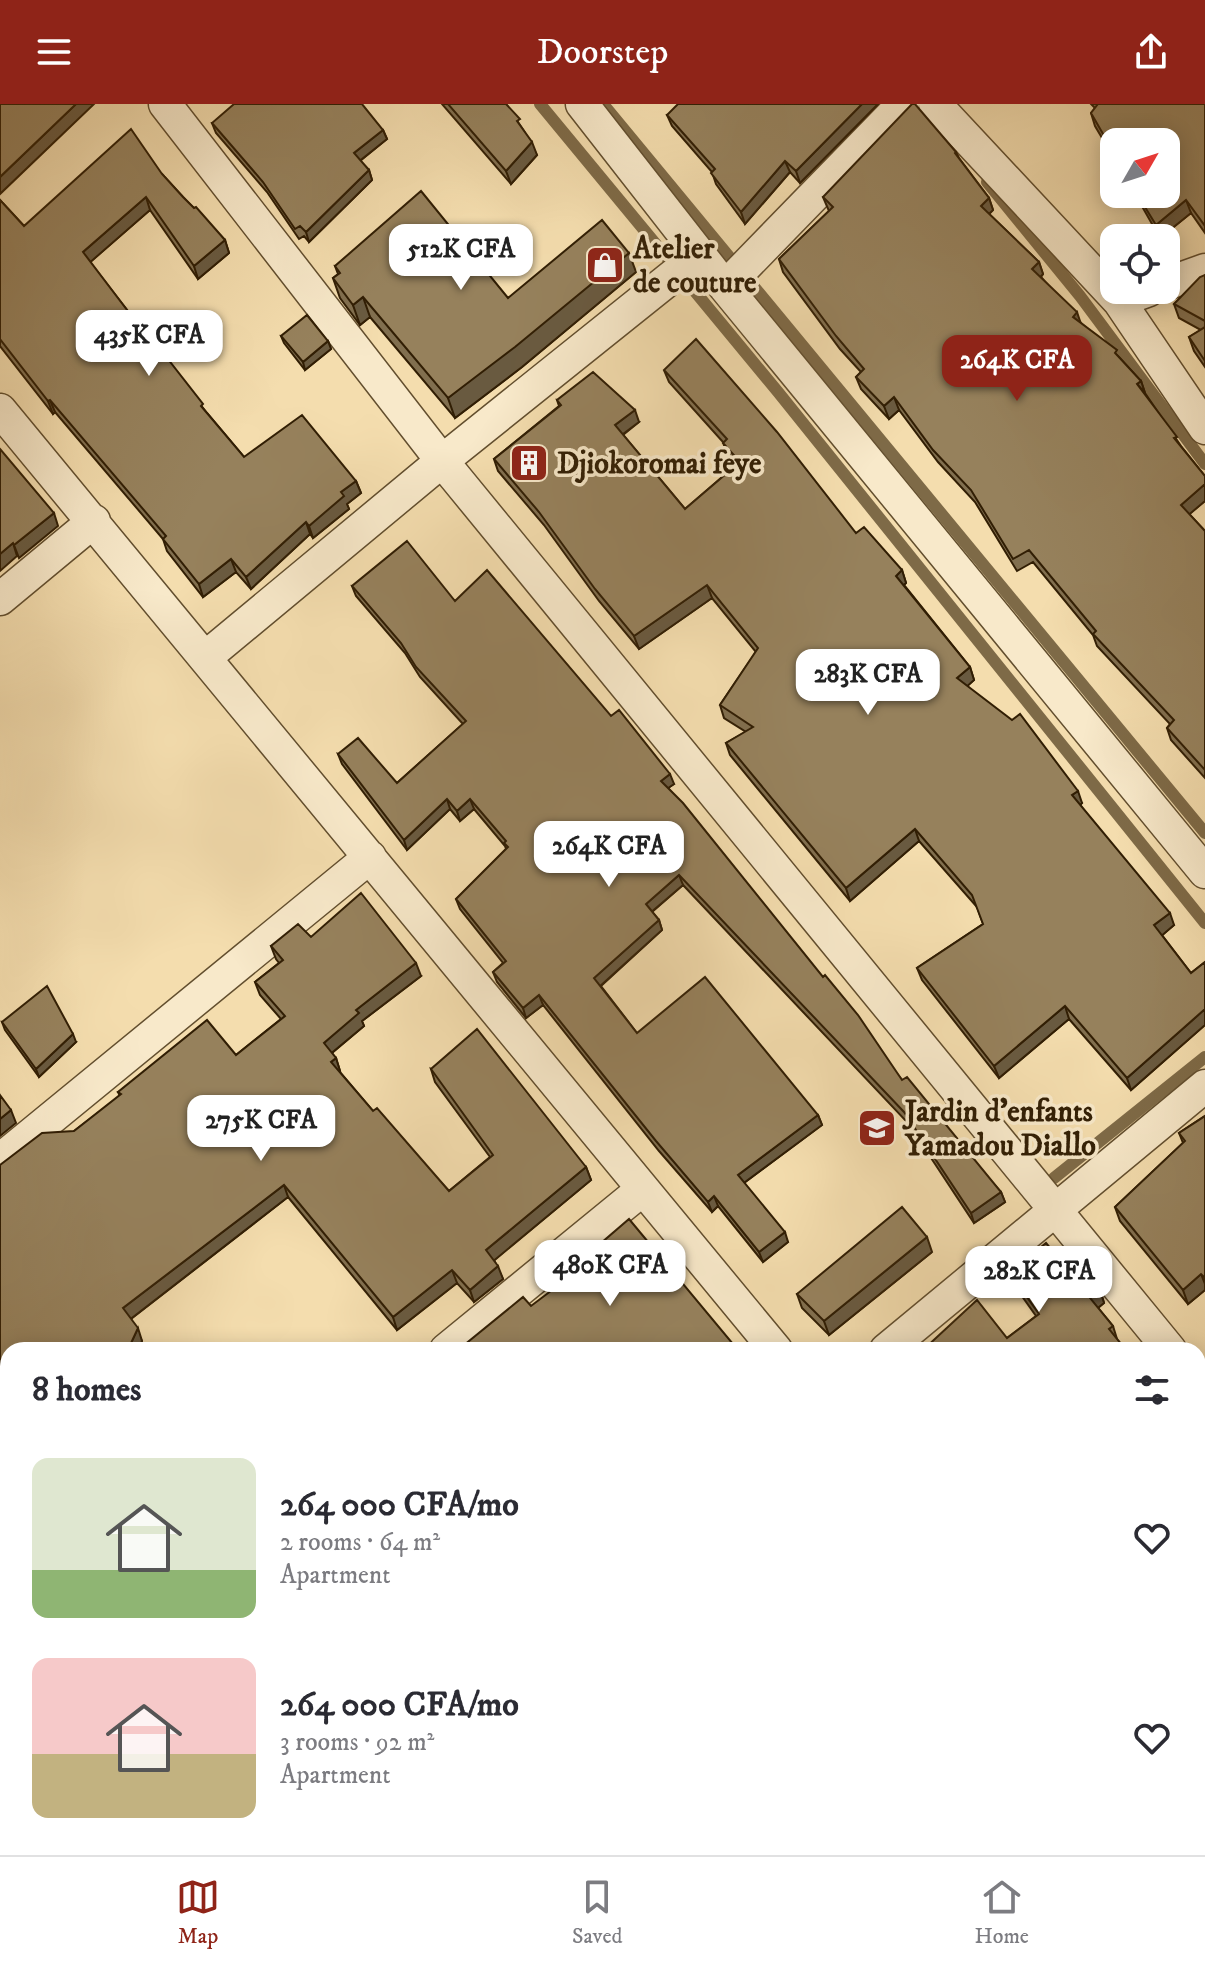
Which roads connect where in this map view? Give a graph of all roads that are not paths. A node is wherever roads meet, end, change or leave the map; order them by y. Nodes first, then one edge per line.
1 (165, 104) edge
2 (582, 104) edge
3 (903, 104) edge
4 (935, 104) edge
5 (699, 255) junction
6 (1205, 270) edge
7 (1180, 279) edge
8 (1100, 281) edge
9 (725, 287) junction
10 (1121, 304) edge
11 (0, 410) edge
12 (1205, 428) edge
13 (442, 461) junction
14 (94, 521) junction
15 (0, 599) edge
16 (206, 657) junction
17 (370, 857) junction
18 (1205, 872) edge
19 (1205, 1086) edge
20 (0, 1160) edge
21 (643, 1189) junction
22 (1054, 1209) junction
23 (456, 1342) edge
24 (769, 1342) edge
25 (896, 1342) edge
26 (1163, 1342) edge

1 - 13 street
2 - 5 street
3 - 9 street
4 - 8 street
5 - 9 street
5 - 13 street
6 - 7 street
9 - 18 street
10 - 12 street
11 - 14 street
13 - 16 street
13 - 22 street
14 - 15 street
14 - 16 street
16 - 17 street
17 - 20 street
17 - 21 street
19 - 22 street
21 - 23 street
21 - 24 street
22 - 25 street
22 - 26 street

